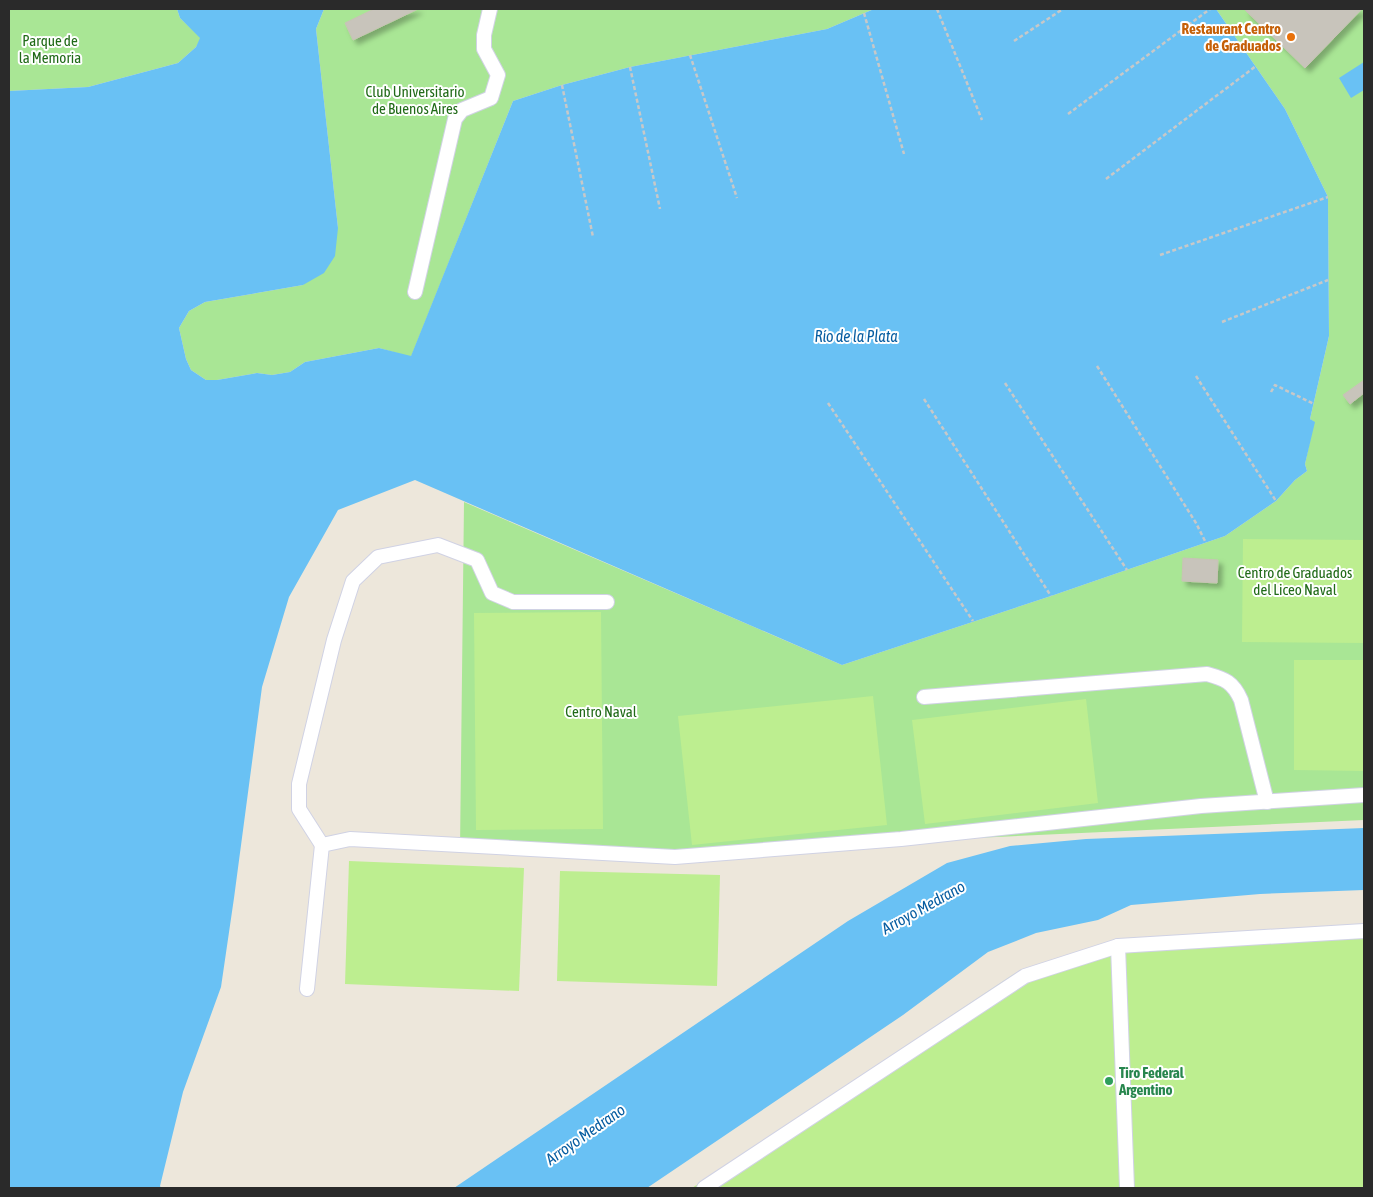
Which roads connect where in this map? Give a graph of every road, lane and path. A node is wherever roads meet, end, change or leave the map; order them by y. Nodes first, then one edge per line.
1 (490, 9) edge
2 (937, 9) edge
3 (1063, 9) edge
4 (1210, 9) edge
5 (864, 13) dead end
6 (1014, 41) dead end
7 (690, 55) dead end
8 (1256, 66) dead end
9 (630, 67) dead end
10 (562, 85) dead end
11 (1068, 114) dead end
12 (982, 120) dead end
13 (904, 154) dead end
14 (1106, 179) dead end
15 (1328, 197) dead end
16 (737, 198) dead end
17 (660, 209) dead end
18 (593, 237) dead end
19 (1160, 255) dead end
20 (1328, 280) dead end
21 (415, 292) dead end
22 (1222, 322) dead end
23 (1097, 366) dead end
24 (1196, 376) dead end
25 (1005, 383) dead end
26 (1271, 392) dead end
27 (924, 399) dead end
28 (828, 403) dead end
29 (1314, 404) dead end
30 (1276, 501) dead end
31 (1206, 543) dead end
32 (1127, 570) dead end
33 (1051, 596) dead end
34 (606, 602) dead end
35 (973, 621) dead end
36 (924, 697) dead end
37 (1364, 795) edge
38 (1266, 802) junction
39 (322, 845) junction
40 (1364, 930) edge
41 (1118, 946) junction
42 (307, 989) dead end
43 (704, 1188) edge
44 (1127, 1188) edge

1 - 21 lane
2 - 12 path
3 - 6 path
4 - 11 path
5 - 13 path
7 - 16 path
8 - 14 path
9 - 17 path
10 - 18 path
15 - 19 path
20 - 22 path
23 - 31 path
24 - 30 path
25 - 32 path
26 - 29 path
27 - 33 path
28 - 35 path
34 - 39 lane
36 - 38 lane
37 - 38 lane
38 - 39 lane
39 - 42 lane
40 - 41 lane
41 - 43 lane
41 - 44 lane

